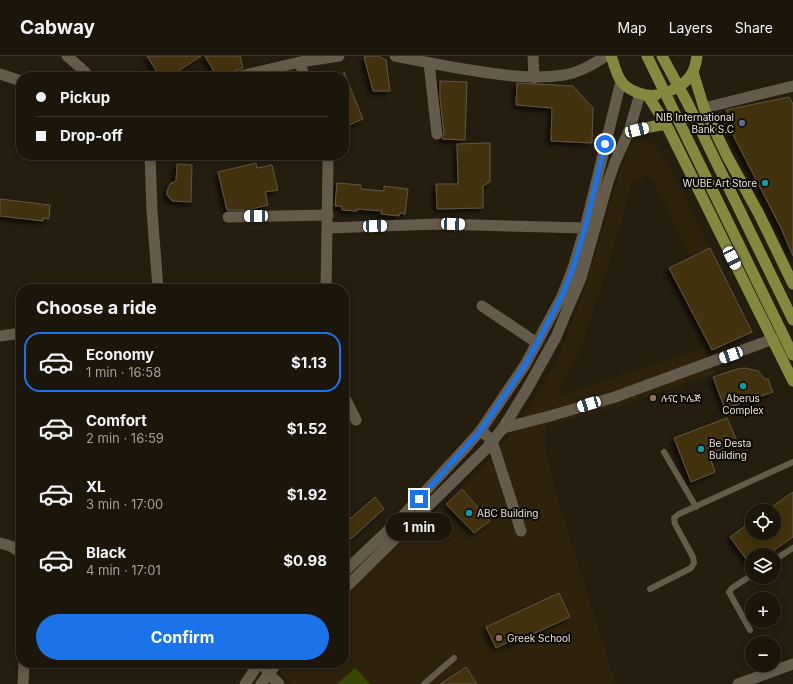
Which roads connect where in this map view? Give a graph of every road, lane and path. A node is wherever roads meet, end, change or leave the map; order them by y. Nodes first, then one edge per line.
1 (67, 56) edge
2 (338, 56) edge
3 (395, 56) edge
4 (533, 56) edge
5 (606, 56) edge
6 (611, 56) edge
7 (647, 56) edge
8 (662, 56) edge
9 (300, 62) junction
10 (429, 63) junction
11 (694, 68) edge
12 (85, 72) edge
13 (257, 72) edge
14 (303, 72) edge
15 (0, 74) edge
16 (534, 78) junction
17 (16, 79) edge
18 (621, 81) junction
19 (793, 86) edge
20 (647, 95) junction
21 (704, 108) junction
22 (666, 124) junction
23 (629, 131) junction
24 (437, 134) dead end
25 (602, 155) junction
26 (150, 160) edge
27 (328, 160) edge
28 (615, 162) junction
29 (328, 215) junction
30 (228, 217) dead end
31 (327, 228) junction
32 (585, 228) junction
33 (158, 284) edge
34 (326, 284) edge
35 (793, 284) edge
36 (482, 306) dead end
37 (793, 320) edge
38 (16, 333) edge
39 (0, 336) edge
40 (773, 339) junction
41 (537, 343) junction
42 (793, 355) edge
43 (793, 381) edge
44 (349, 406) edge
45 (356, 420) dead end
46 (503, 428) junction
47 (481, 430) junction
48 (492, 441) junction
49 (664, 452) dead end
50 (793, 462) edge
51 (696, 507) junction
52 (521, 531) dead end
53 (0, 543) edge
54 (793, 548) edge
55 (16, 549) edge
56 (781, 556) edge
57 (349, 567) edge
58 (745, 580) edge
59 (349, 584) edge
60 (650, 589) dead end
61 (750, 630) dead end
62 (454, 658) dead end
63 (793, 664) edge
64 (24, 668) edge
65 (256, 668) edge
66 (265, 668) edge
67 (273, 668) edge
68 (269, 674) junction
69 (23, 684) edge
70 (245, 684) edge
71 (261, 684) edge
72 (279, 684) edge
73 (424, 684) edge
74 (738, 684) edge

1 - 12 street
2 - 9 street
3 - 10 street
4 - 16 street
5 - 16 street
6 - 18 main road
7 - 42 main road
8 - 37 main road
9 - 13 street
9 - 14 street
10 - 16 street
10 - 24 street
11 - 20 main road
11 - 21 main road
15 - 17 street
18 - 20 main road
18 - 25 street
19 - 21 street
20 - 22 main road
20 - 23 street
21 - 35 main road
22 - 23 main road
22 - 40 main road
23 - 28 street
25 - 28 street
25 - 32 street
26 - 33 street
27 - 29 street
28 - 46 street
29 - 30 street
29 - 31 street
31 - 32 street
31 - 34 street
32 - 41 street
36 - 41 street
38 - 39 street
40 - 43 main road
40 - 46 street
41 - 47 street
44 - 45 street
46 - 48 street
47 - 48 street
47 - 57 street
48 - 52 street
48 - 59 street
49 - 51 lane
50 - 51 lane
51 - 60 lane
53 - 55 street
54 - 56 lane
58 - 61 lane
62 - 73 lane
63 - 74 street
64 - 69 street
65 - 70 street
66 - 68 street
67 - 68 street
68 - 71 street
68 - 72 street

